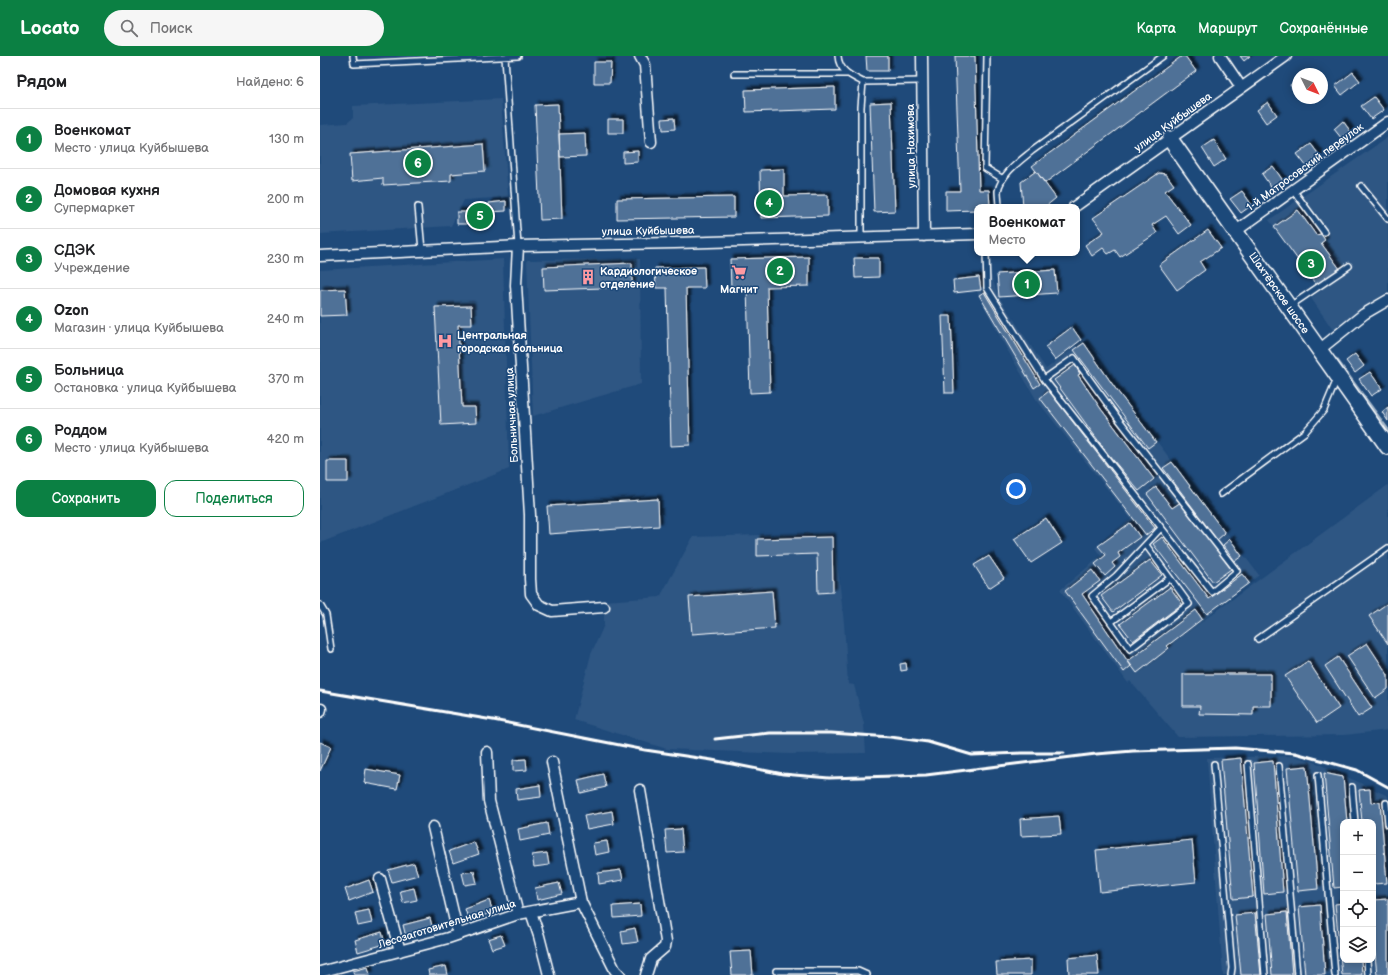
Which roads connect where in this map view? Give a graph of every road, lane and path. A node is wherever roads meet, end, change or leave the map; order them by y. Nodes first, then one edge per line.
1 (353, 56) edge
2 (518, 56) edge
3 (640, 56) edge
4 (838, 56) edge
5 (922, 56) edge
6 (987, 56) edge
7 (1164, 56) edge
8 (1220, 56) edge
9 (1286, 56) edge
10 (505, 57) edge
11 (734, 74) dead end
12 (847, 74) junction
13 (922, 81) junction
14 (863, 82) junction
15 (1241, 87) junction
16 (1388, 122) edge
17 (1170, 138) junction
18 (651, 142) dead end
19 (1002, 179) junction
20 (1361, 186) dead end
21 (1293, 190) junction
22 (999, 204) edge
23 (1078, 204) edge
24 (418, 207) dead end
25 (1388, 219) edge
26 (1236, 231) junction
27 (1324, 232) dead end
28 (974, 234) edge
29 (924, 236) junction
30 (861, 237) junction
31 (518, 246) junction
32 (422, 250) junction
33 (320, 256) edge
34 (986, 256) edge
35 (1349, 266) dead end
36 (1388, 300) edge
37 (1289, 307) junction
38 (1319, 350) junction
39 (1338, 377) junction
40 (1044, 380) junction
41 (1388, 447) edge
42 (1221, 494) dead end
43 (1161, 528) junction
44 (1146, 545) junction
45 (1388, 548) edge
46 (1170, 578) junction
47 (320, 604) edge
48 (604, 607) dead end
49 (1111, 622) junction
50 (1258, 639) dead end
51 (331, 649) dead end
52 (487, 752) dead end
53 (552, 762) dead end
54 (1214, 764) dead end
55 (1248, 764) dead end
56 (1280, 766) dead end
57 (1318, 775) dead end
58 (1352, 787) dead end
59 (640, 790) dead end
60 (1386, 803) dead end
61 (1355, 819) edge
62 (1388, 824) edge
63 (433, 827) dead end
64 (380, 879) dead end
65 (581, 902) junction
66 (531, 912) junction
67 (518, 914) junction
68 (458, 934) junction
69 (400, 951) junction
70 (1367, 963) edge
71 (776, 971) dead end
72 (320, 972) edge
73 (549, 975) edge
74 (620, 975) edge
75 (646, 975) edge
76 (867, 975) edge
77 (1231, 975) edge
78 (1265, 975) edge
79 (1297, 975) edge
80 (1335, 975) edge
81 (1368, 975) edge

1 - 10 lane
2 - 10 lane
3 - 18 street
4 - 12 lane
5 - 13 street, улица Нахимова
6 - 19 lane
7 - 19 lane
8 - 15 street
9 - 15 street, улица Куйбышева
10 - 31 lane
11 - 12 lane
12 - 14 lane
13 - 14 lane
13 - 29 street, улица Нахимова
14 - 30 lane
15 - 17 street, улица Куйбышева
16 - 21 street, 1-й Матросовский переулок
17 - 23 street, улица Куйбышева
17 - 26 street, Шахтёрское шоссе
19 - 22 lane
20 - 25 lane
21 - 26 street, 1-й Матросовский переулок
21 - 27 lane
24 - 32 lane
26 - 37 street, Шахтёрское шоссе
28 - 29 street, улица Куйбышева
29 - 30 street, улица Куйбышева
30 - 31 street, улица Куйбышева
31 - 32 street, улица Куйбышева
31 - 48 street, Больничная улица
32 - 33 street, улица Куйбышева
34 - 40 lane
35 - 37 lane
36 - 38 street
37 - 38 street, Шахтёрское шоссе
38 - 39 street, Шахтёрское шоссе
39 - 41 street, Шахтёрское шоссе
39 - 42 lane
40 - 43 lane
40 - 43 lane
43 - 44 lane
44 - 46 lane
44 - 49 lane
45 - 50 lane
46 - 49 lane
46 - 49 lane
47 - 51 lane
52 - 67 street
53 - 65 street
54 - 77 lane
55 - 78 lane
56 - 79 lane
57 - 80 lane
58 - 61 lane
59 - 75 street
60 - 62 lane
63 - 68 street
64 - 69 street
65 - 66 street, Лесозаготовительная улица
65 - 74 street
66 - 67 street, Лесозаготовительная улица
66 - 73 street
67 - 68 street, Лесозаготовительная улица
68 - 69 street, Лесозаготовительная улица
69 - 72 street, Лесозаготовительная улица
70 - 81 lane
71 - 76 lane

